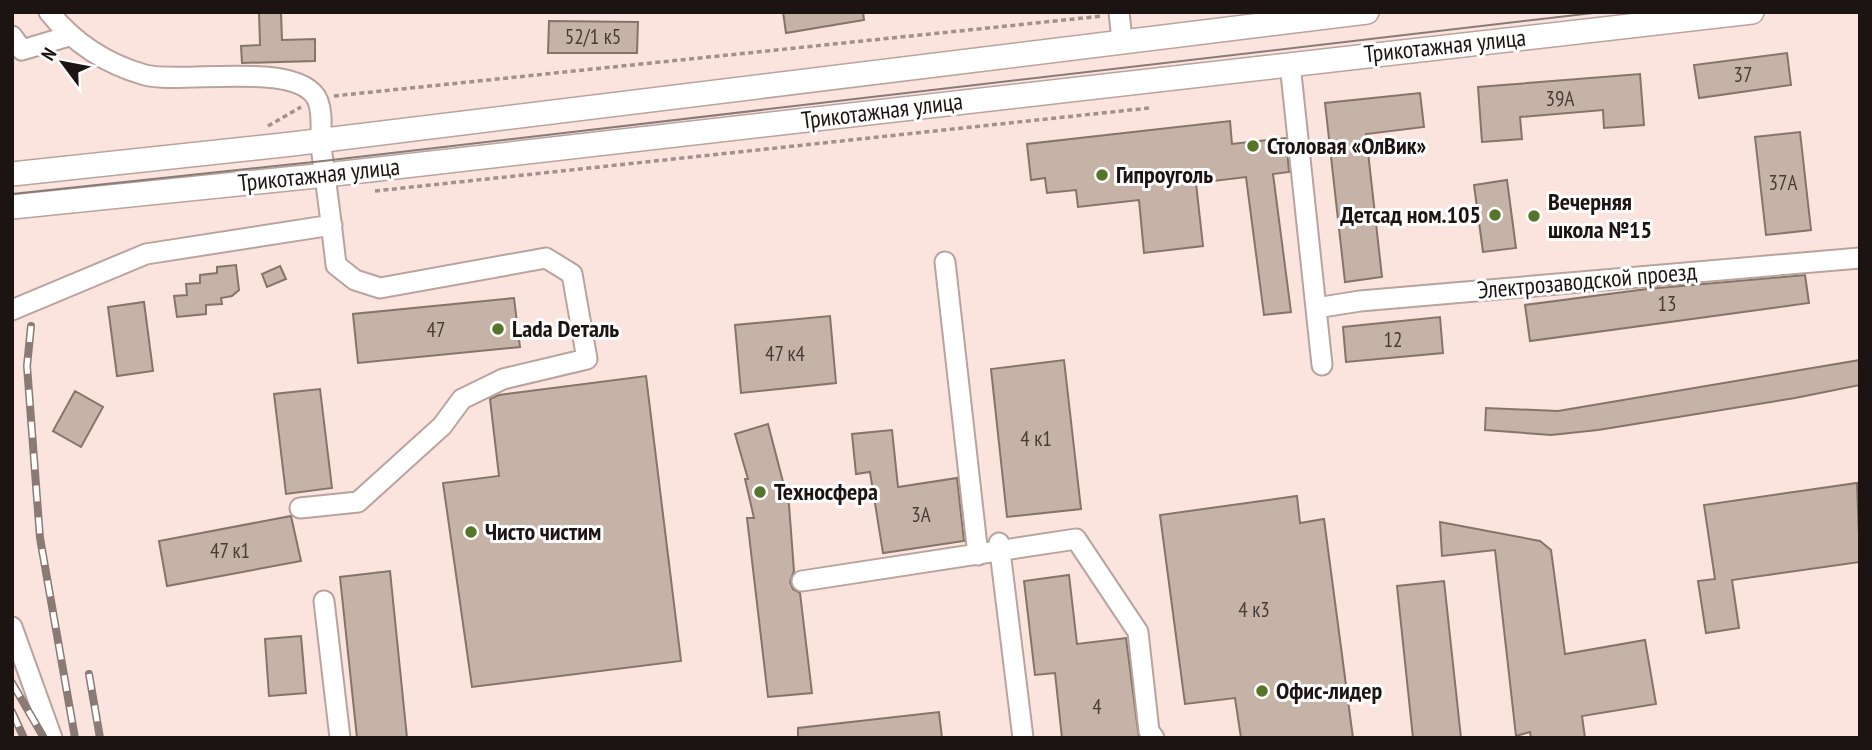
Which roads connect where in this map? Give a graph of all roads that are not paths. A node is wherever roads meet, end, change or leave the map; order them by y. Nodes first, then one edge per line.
1 (49, 12) edge
2 (1367, 12) edge
3 (1752, 12) edge
4 (1119, 13) edge
5 (12, 36) edge
6 (69, 36) junction
7 (1122, 40) junction
8 (1290, 64) junction
9 (321, 140) junction
10 (12, 174) edge
11 (326, 175) junction
12 (12, 207) edge
13 (332, 225) junction
14 (1860, 258) edge
15 (945, 262) dead end
16 (1315, 308) junction
17 (12, 310) edge
18 (1322, 365) dead end
19 (300, 508) dead end
20 (999, 547) junction
21 (978, 555) junction
22 (802, 581) dead end
23 (324, 601) dead end
24 (12, 627) edge
25 (52, 738) edge
26 (340, 738) edge
27 (1023, 738) edge
28 (1154, 738) edge

1 - 6 street
2 - 7 main road, Трикотажная улица
3 - 8 main road, Трикотажная улица
4 - 7 street
5 - 6 street
6 - 9 street
7 - 9 main road, Трикотажная улица
8 - 11 main road, Трикотажная улица
8 - 16 street
9 - 10 main road, Трикотажная улица
9 - 11 street
11 - 12 main road, Трикотажная улица
11 - 13 street
13 - 17 street
13 - 19 street
14 - 16 street, Электрозаводской проезд
15 - 21 street
16 - 18 street
20 - 21 street
20 - 27 street
20 - 28 street
21 - 22 street
23 - 26 street
24 - 25 street

